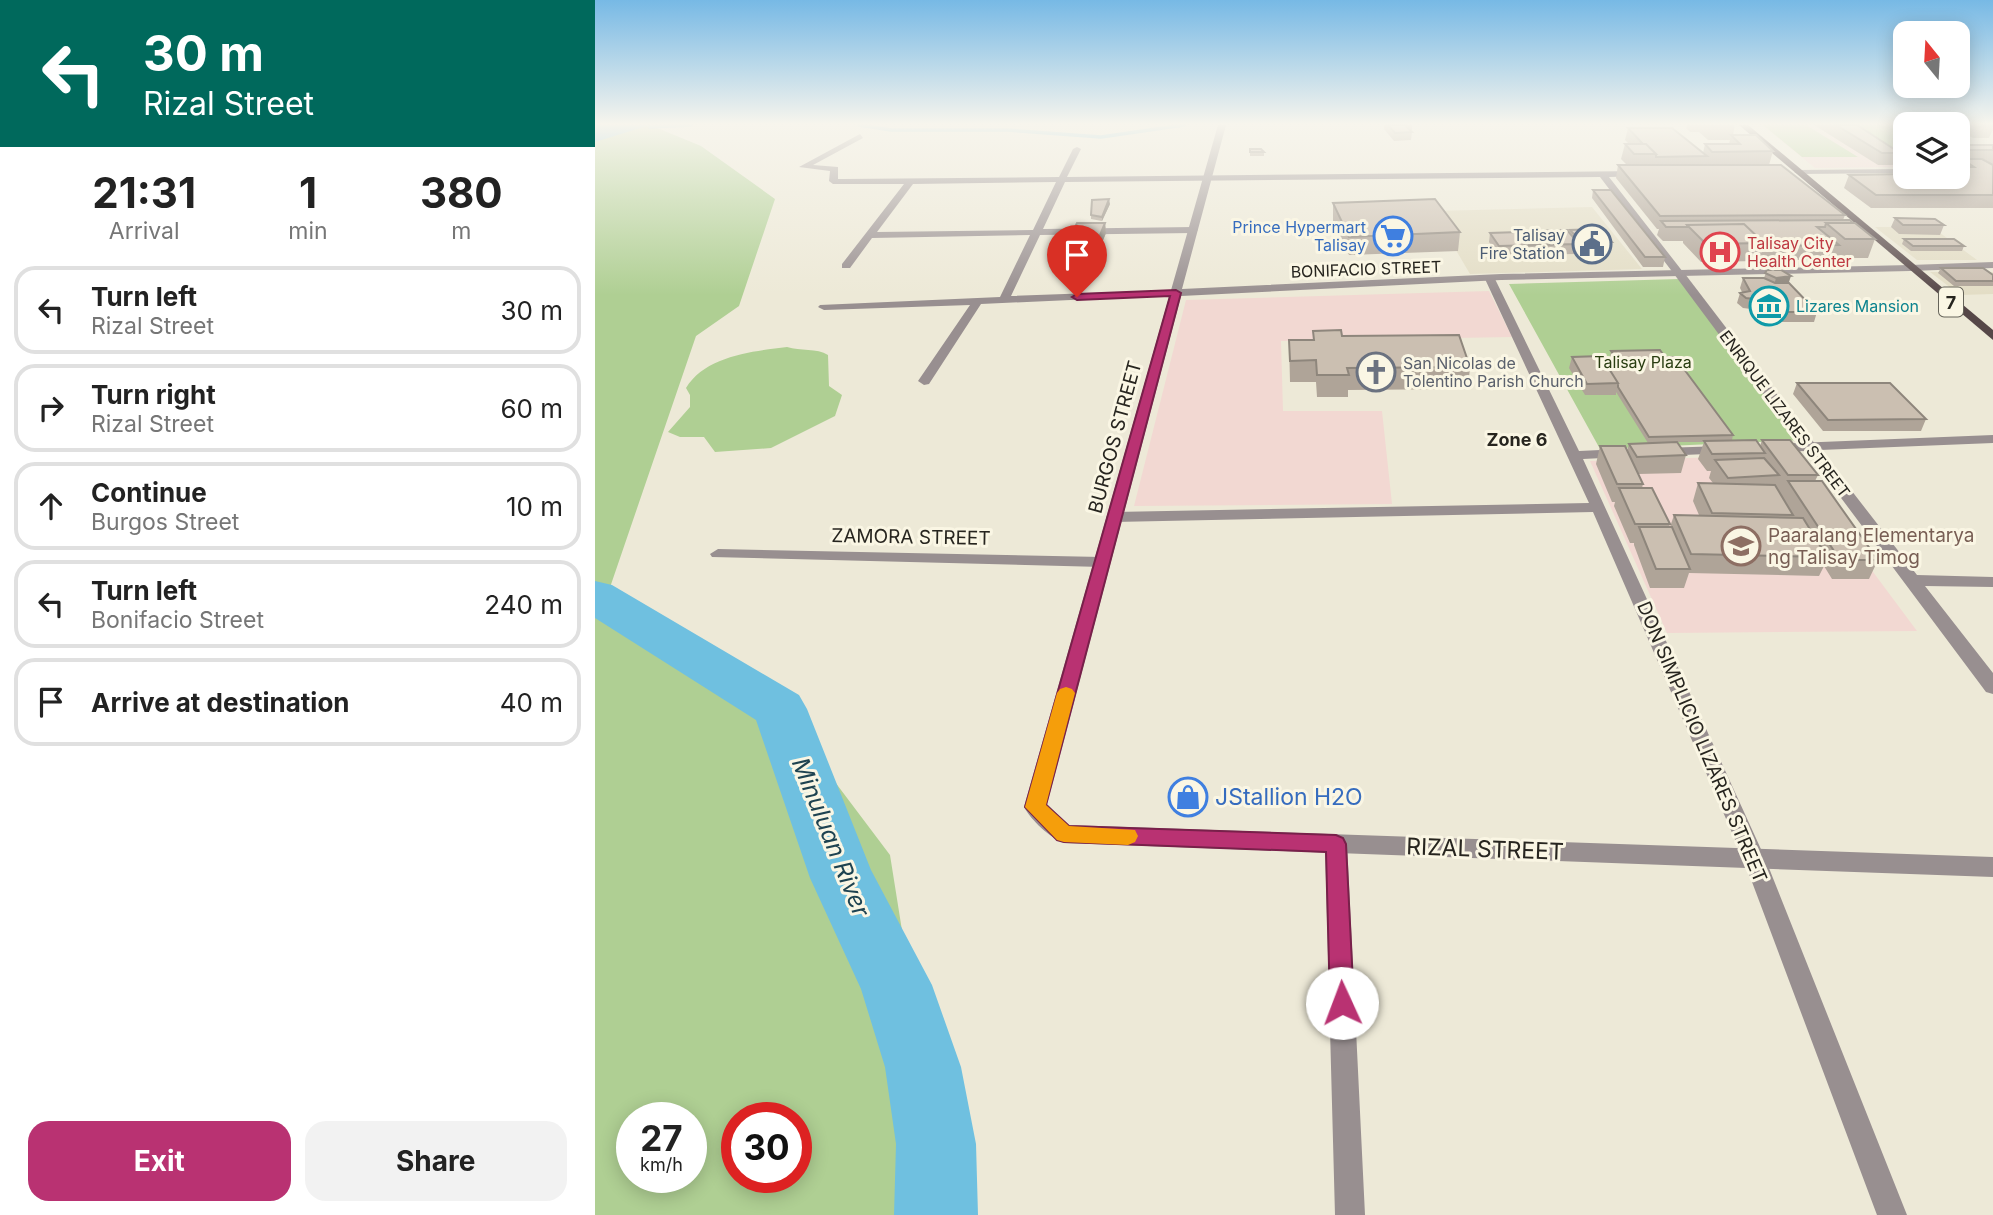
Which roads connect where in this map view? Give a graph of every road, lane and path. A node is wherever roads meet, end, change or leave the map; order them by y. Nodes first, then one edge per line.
1 (887, 182) edge
2 (910, 182) junction
3 (1060, 182) junction
4 (1082, 182) edge
5 (1207, 182) edge
6 (1608, 182) edge
7 (1809, 182) edge
8 (1193, 230) junction
9 (1036, 232) junction
10 (1648, 233) junction
11 (1662, 233) edge
12 (1855, 233) edge
13 (1869, 233) junction
14 (870, 235) junction
15 (1993, 265) edge
16 (846, 266) dead end
17 (1910, 268) junction
18 (1678, 272) junction
19 (1490, 279) junction
20 (1176, 293) junction
21 (1003, 301) junction
22 (977, 302) junction
23 (824, 307) dead end
24 (1993, 337) edge
25 (924, 381) dead end
26 (1993, 439) edge
27 (1810, 447) junction
28 (1576, 455) junction
29 (1599, 506) junction
30 (1114, 517) junction
31 (718, 554) dead end
32 (1102, 562) junction
33 (1911, 580) junction
34 (1993, 582) edge
35 (1993, 687) edge
36 (1048, 761) joint
37 (1336, 844) junction
38 (1754, 859) junction
39 (1993, 867) edge
40 (1350, 1215) edge
41 (1892, 1215) edge

1 - 2 street
2 - 3 street
2 - 14 street
3 - 4 street
3 - 9 street
5 - 8 street, BURGOS STREET
6 - 10 street, ENRIQUE LIZARES STREET
7 - 13 main road, 7
8 - 9 street
8 - 20 street, BURGOS STREET
9 - 14 street
9 - 21 street
10 - 11 street
10 - 18 street, ENRIQUE LIZARES STREET
12 - 13 street
13 - 17 main road, 7
14 - 16 street
15 - 17 street, BONIFACIO STREET
17 - 18 street, BONIFACIO STREET
17 - 24 main road, 7
18 - 19 street, BONIFACIO STREET
18 - 27 street, ENRIQUE LIZARES STREET
19 - 20 street, BONIFACIO STREET
19 - 28 street, DON SIMPLICIO LIZARES STREET
20 - 21 street, BONIFACIO STREET
20 - 30 street, BURGOS STREET
21 - 22 street, BONIFACIO STREET
22 - 23 street, BONIFACIO STREET
22 - 25 street
26 - 27 street
27 - 28 street
27 - 33 street, ENRIQUE LIZARES STREET
28 - 29 street, DON SIMPLICIO LIZARES STREET
29 - 30 street
29 - 38 street, DON SIMPLICIO LIZARES STREET
30 - 32 street, BURGOS STREET
31 - 32 street, ZAMORA STREET
32 - 36 street, BURGOS STREET
33 - 34 street
33 - 35 street, ENRIQUE LIZARES STREET
36 - 37 street, RIZAL STREET
37 - 38 street, RIZAL STREET
37 - 40 street
38 - 39 street, RIZAL STREET
38 - 41 street, DON SIMPLICIO LIZARES STREET

